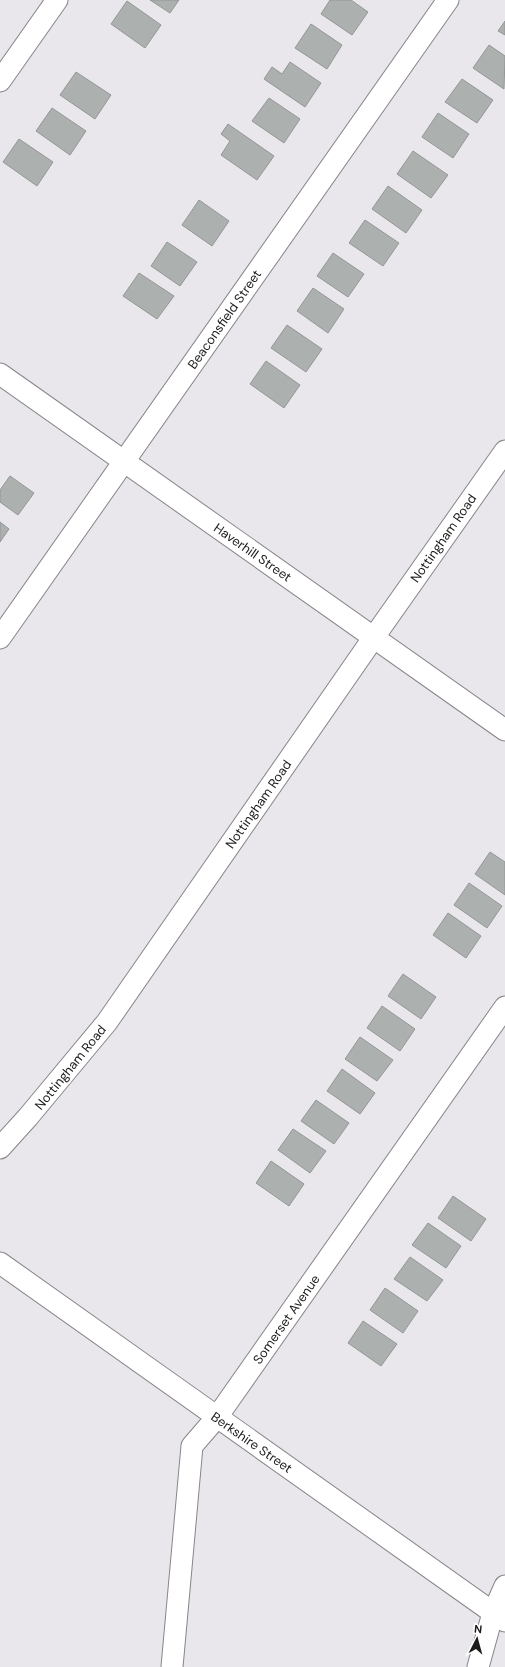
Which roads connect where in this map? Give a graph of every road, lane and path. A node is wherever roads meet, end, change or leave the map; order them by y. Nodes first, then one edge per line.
1 (57, 0) edge
2 (448, 0) edge
3 (0, 81) edge
4 (0, 374) edge
5 (505, 451) edge
6 (124, 461) junction
7 (374, 637) junction
8 (0, 638) edge
9 (505, 730) edge
10 (505, 1007) edge
11 (0, 1148) edge
12 (0, 1263) edge
13 (217, 1417) junction
14 (505, 1586) edge
15 (499, 1617) edge
16 (172, 1667) edge
17 (478, 1667) edge

1 - 3 street
2 - 6 street, Beaconsfield Street
4 - 6 street, Haverhill Street
5 - 7 street, Nottingham Road
6 - 7 street, Haverhill Street
6 - 8 street, Beaconsfield Street
7 - 9 street, Haverhill Street
7 - 11 street, Nottingham Road
10 - 13 street, Somerset Avenue
12 - 13 street, Berkshire Street
13 - 15 street, Berkshire Street
13 - 16 street, Somerset Avenue
14 - 15 street
15 - 17 street

